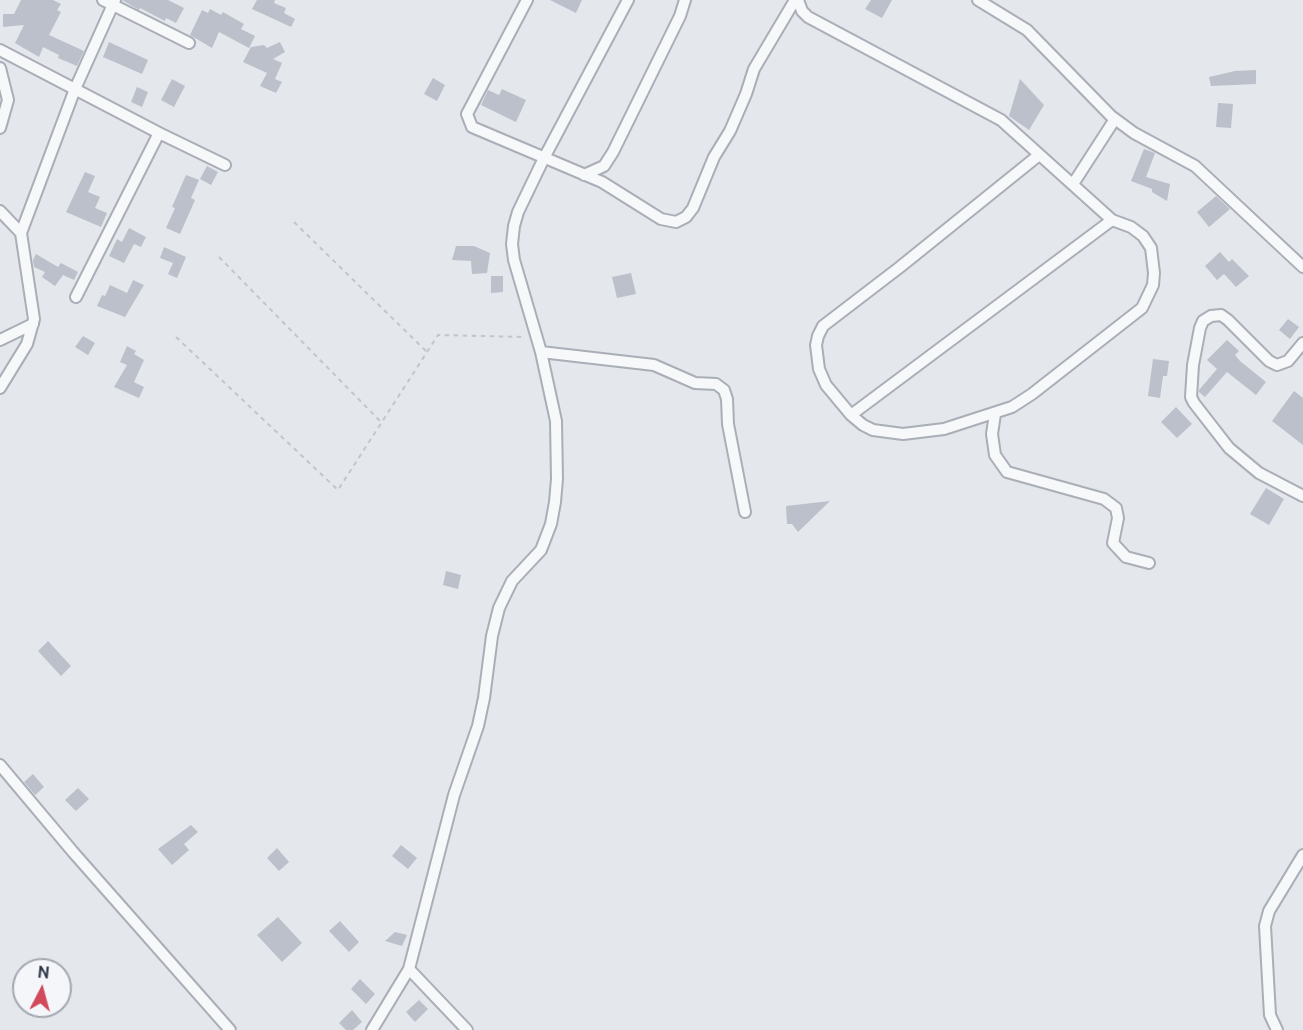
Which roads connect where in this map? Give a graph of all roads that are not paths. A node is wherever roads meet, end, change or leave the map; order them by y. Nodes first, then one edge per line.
1 (527, 0) edge
2 (628, 0) edge
3 (685, 0) edge
4 (796, 0) edge
5 (978, 0) edge
6 (111, 1) edge
7 (189, 43) dead end
8 (0, 50) edge
9 (0, 68) edge
10 (75, 89) junction
11 (1115, 119) junction
12 (0, 128) edge
13 (159, 133) junction
14 (1040, 155) junction
15 (544, 158) junction
16 (225, 165) dead end
17 (584, 175) junction
18 (1073, 184) junction
19 (0, 211) edge
20 (1112, 220) junction
21 (12, 223) junction
22 (0, 230) edge
23 (21, 232) junction
24 (1303, 267) edge
25 (76, 297) dead end
26 (33, 324) junction
27 (0, 340) edge
28 (1303, 343) edge
29 (541, 352) junction
30 (0, 388) edge
31 (995, 414) junction
32 (851, 415) junction
33 (1303, 496) edge
34 (746, 512) dead end
35 (1149, 563) dead end
36 (0, 765) edge
37 (1303, 855) edge
38 (409, 969) junction
39 (230, 1030) edge
40 (372, 1030) edge
41 (467, 1030) edge
42 (1277, 1030) edge

1 - 15 street
2 - 15 street
3 - 17 street
4 - 14 street
4 - 17 street
5 - 11 street
6 - 7 street
6 - 10 street
8 - 10 street
9 - 12 street
10 - 13 street
10 - 23 street
11 - 18 street
11 - 24 street
13 - 16 street
13 - 25 street
14 - 18 street
14 - 32 street
15 - 17 street
15 - 29 street
18 - 20 street
19 - 21 street
20 - 31 street
20 - 32 street
21 - 22 street
21 - 23 street
23 - 26 street
26 - 27 street
26 - 30 street
28 - 33 street
29 - 34 street
29 - 38 street
31 - 32 street
31 - 35 street
36 - 39 street
37 - 42 street
38 - 40 street
38 - 41 street

